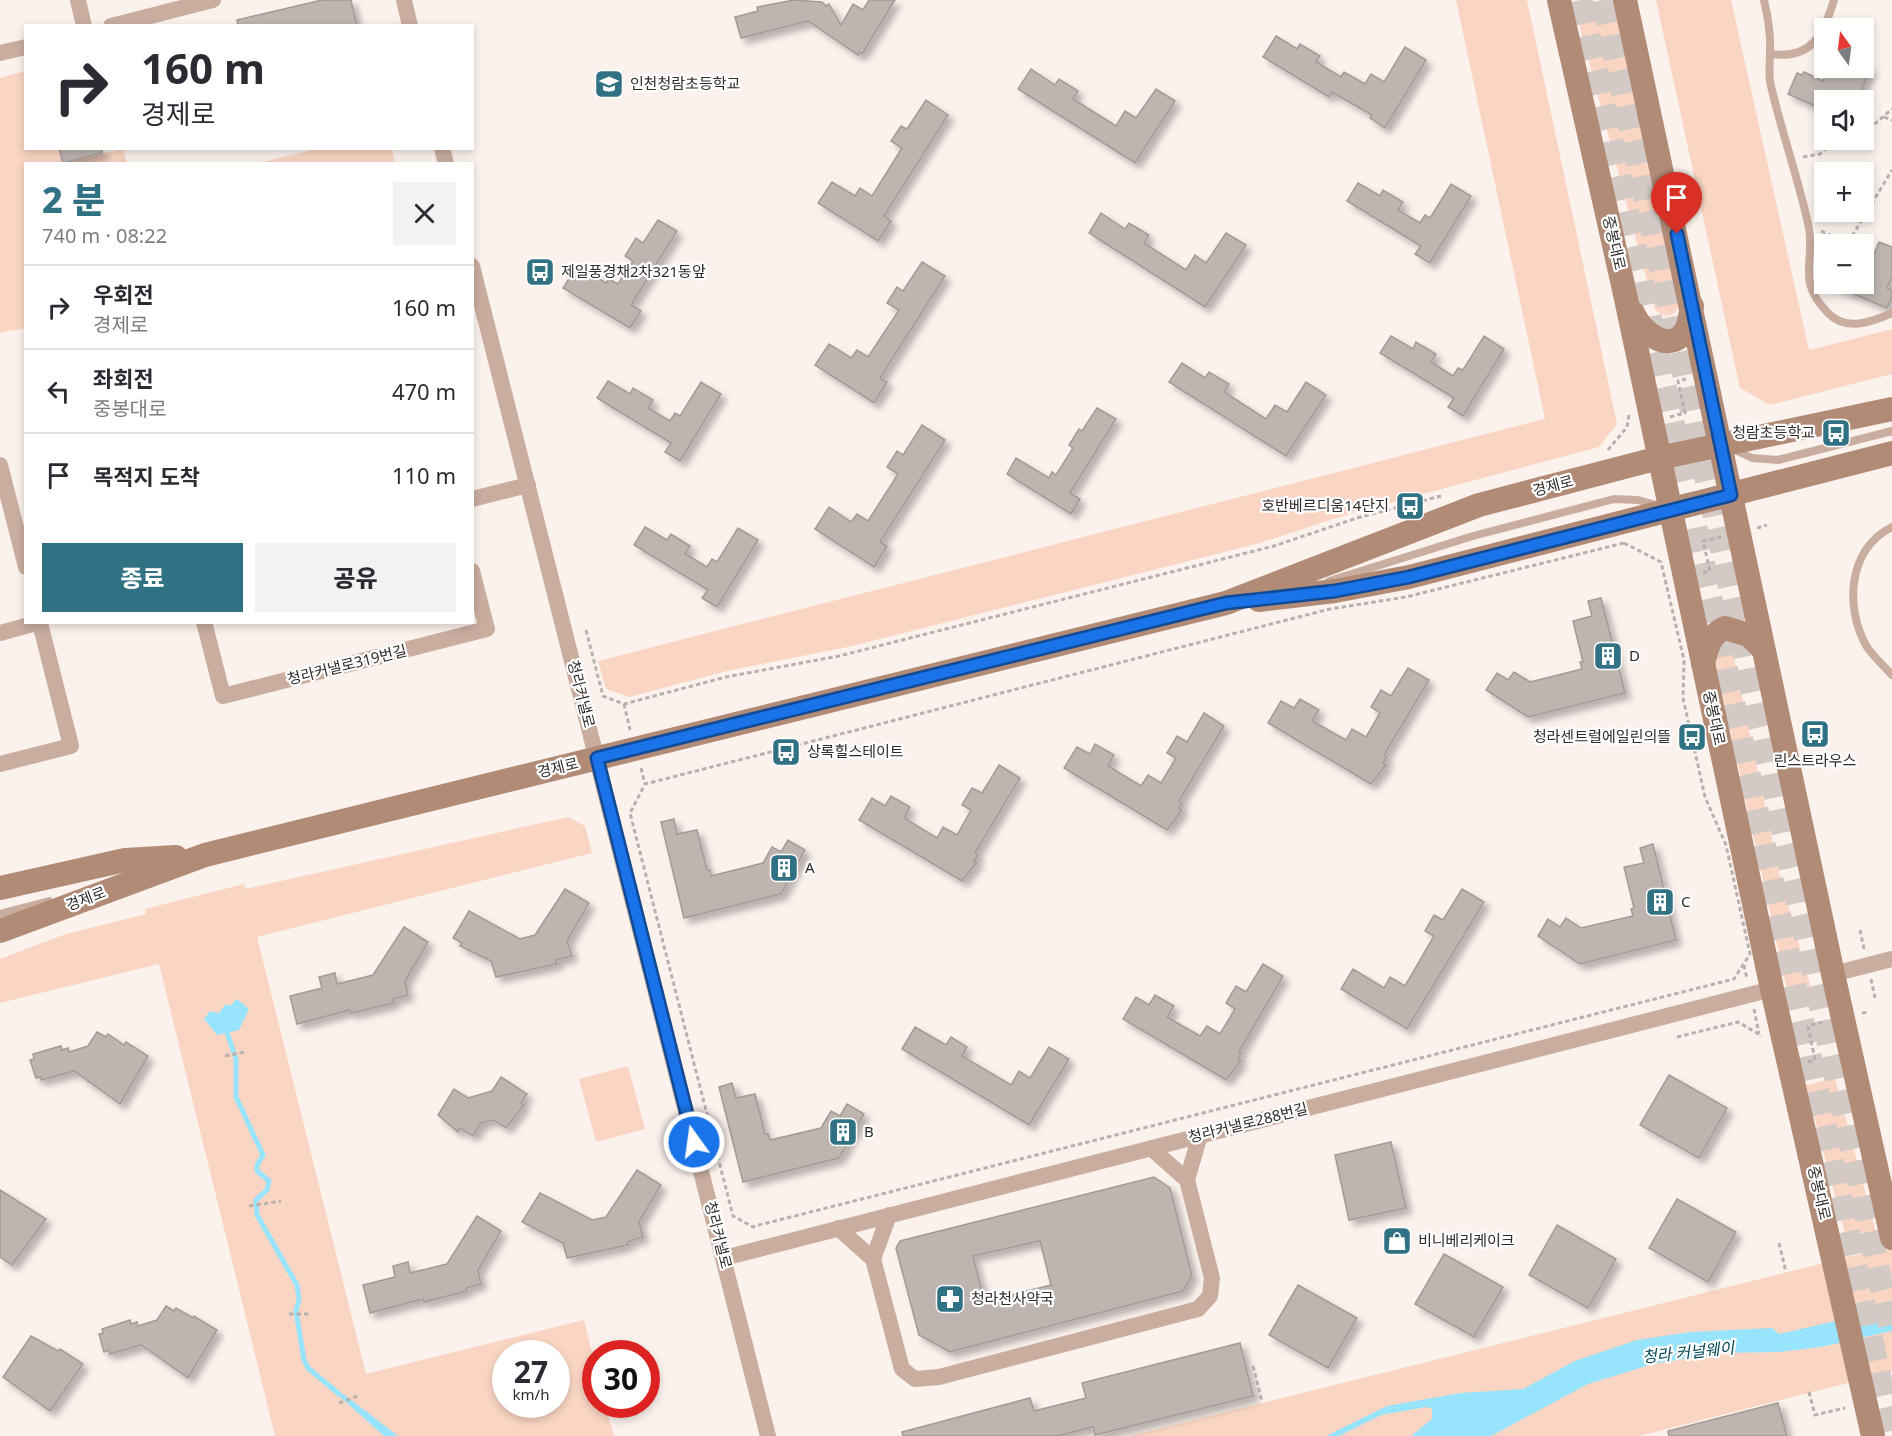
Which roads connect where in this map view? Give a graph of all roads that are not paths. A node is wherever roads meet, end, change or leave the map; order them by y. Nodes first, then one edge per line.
1 (78, 0) edge
2 (213, 0) edge
3 (404, 0) edge
4 (1559, 0) edge
5 (1625, 0) edge
6 (1764, 0) edge
7 (1834, 0) edge
8 (84, 24) edge
9 (119, 24) edge
10 (410, 24) edge
11 (24, 47) edge
12 (0, 53) edge
13 (1770, 54) junction
14 (474, 274) edge
15 (1625, 294) junction
16 (1692, 305) junction
17 (1892, 313) edge
18 (1892, 409) edge
19 (1892, 431) edge
20 (1721, 444) junction
21 (1892, 453) edge
22 (1659, 458) junction
23 (0, 465) edge
24 (528, 485) junction
25 (3, 487) edge
26 (1731, 495) junction
27 (474, 498) edge
28 (1669, 509) junction
29 (1892, 527) edge
30 (24, 560) edge
31 (474, 579) edge
32 (1226, 603) junction
33 (36, 624) edge
34 (40, 624) edge
35 (205, 624) edge
36 (0, 633) edge
37 (1762, 649) junction
38 (1703, 665) junction
39 (1892, 675) edge
40 (597, 758) junction
41 (0, 764) edge
42 (205, 855) junction
43 (148, 876) junction
44 (0, 888) edge
45 (0, 914) edge
46 (0, 931) edge
47 (1892, 959) edge
48 (1833, 974) junction
49 (1772, 989) junction
50 (1200, 1136) junction
51 (1151, 1148) junction
52 (1187, 1180) junction
53 (889, 1215) junction
54 (838, 1228) junction
55 (1892, 1237) edge
56 (724, 1258) junction
57 (873, 1259) junction
58 (768, 1436) edge
59 (1873, 1436) edge

1 - 8 street
2 - 9 street
3 - 10 street
4 - 15 main road, 중봉대로
5 - 16 main road
6 - 13 lane
7 - 13 lane
11 - 12 street
13 - 17 lane
14 - 24 street, 청라커낼로
15 - 16 main road
15 - 22 main road, 중봉대로
16 - 20 main road
18 - 20 main road, 경제로
19 - 20 lane
20 - 22 main road, 경제로
20 - 26 main road
21 - 26 main road, 경제로
22 - 28 main road, 중봉대로
22 - 32 main road, 경제로
23 - 25 street
24 - 27 street
24 - 40 street, 청라커낼로
25 - 30 street
26 - 28 main road, 경제로
26 - 37 main road
28 - 32 main road, 경제로
28 - 38 main road, 중봉대로
29 - 39 lane
31 - 35 street, 청라커낼로319번길
32 - 40 main road, 경제로
33 - 36 street
34 - 41 street
37 - 38 main road
37 - 48 main road
38 - 49 main road, 중봉대로
40 - 42 main road, 경제로
40 - 56 street, 청라커낼로
42 - 43 main road, 경제로
42 - 44 main road, 경제로
43 - 45 lane
43 - 46 main road, 경제로
47 - 48 street
48 - 55 main road
49 - 50 street, 청라커낼로288번길
49 - 59 main road, 중봉대로
50 - 51 street, 청라커낼로288번길
50 - 52 street
51 - 52 street
51 - 53 street, 청라커낼로288번길
52 - 57 street
53 - 54 street, 청라커낼로288번길
53 - 57 street
54 - 56 street, 청라커낼로288번길
54 - 57 street
56 - 58 street, 청라커낼로

